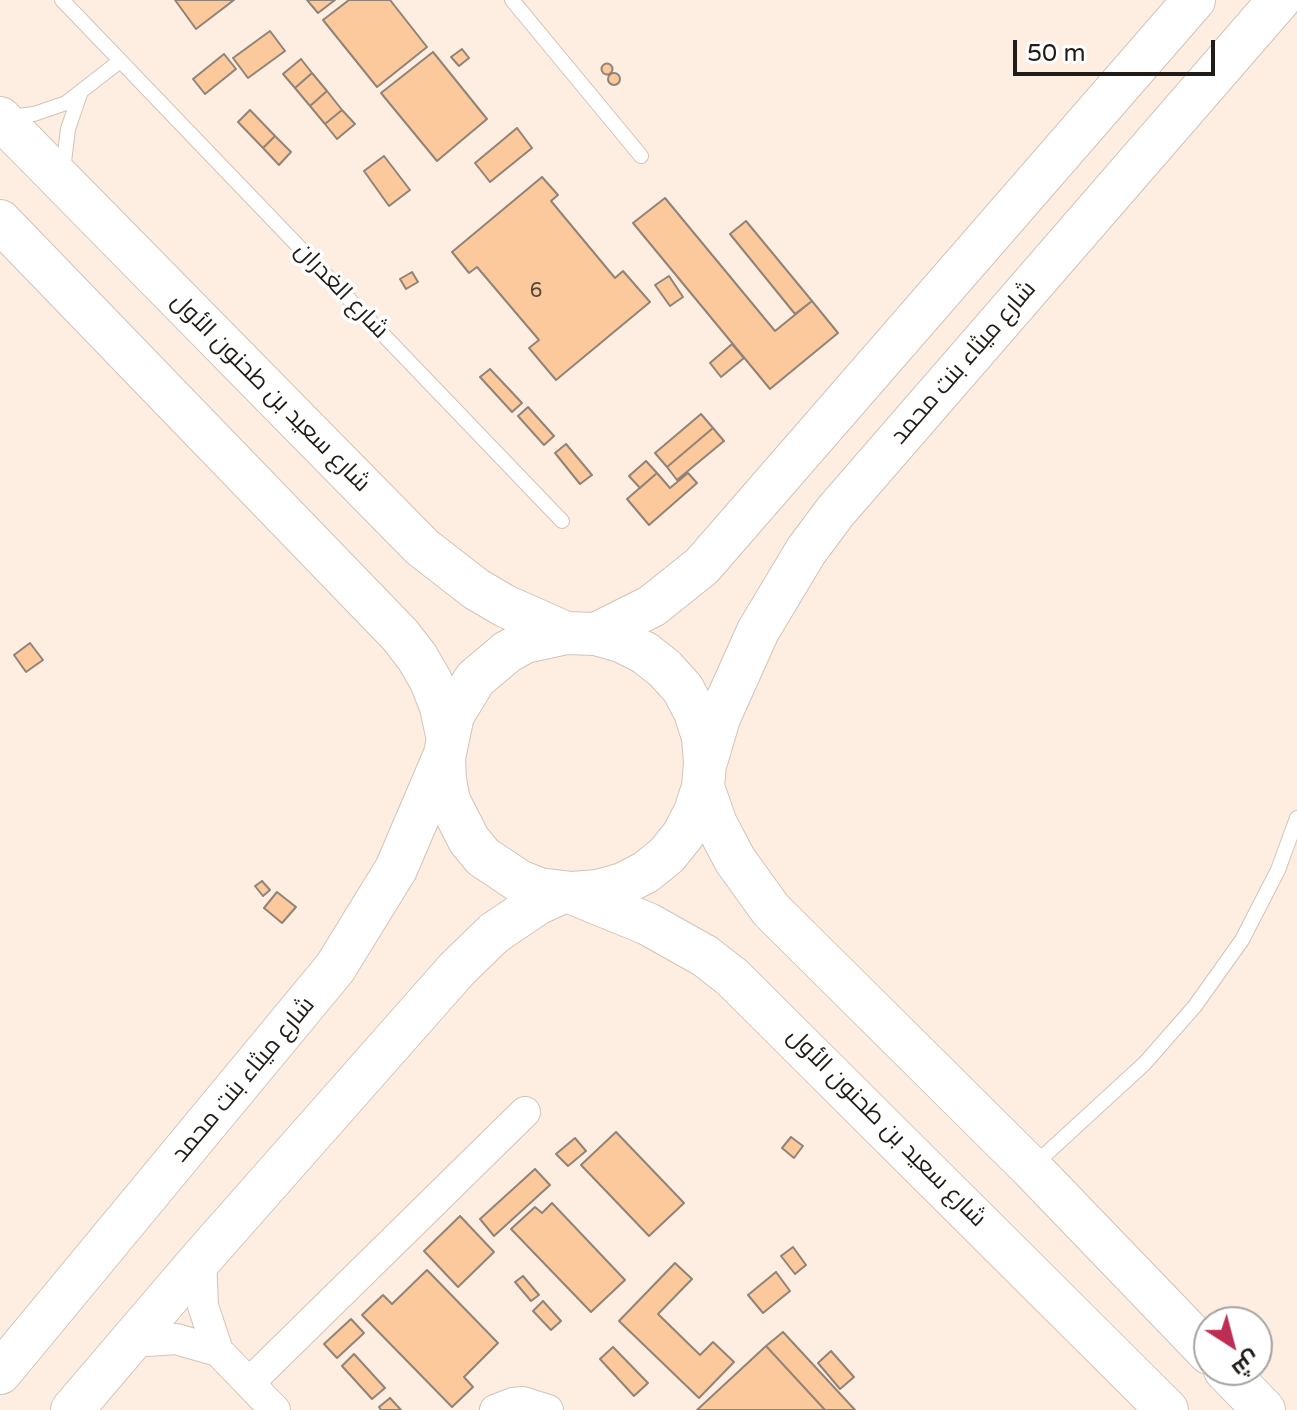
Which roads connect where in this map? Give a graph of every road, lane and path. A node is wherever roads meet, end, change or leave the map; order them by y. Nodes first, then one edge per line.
1 (62, 0) edge
2 (512, 0) edge
3 (1194, 0) edge
4 (1279, 0) edge
5 (120, 61) junction
6 (81, 93) junction
7 (0, 118) edge
8 (641, 156) dead end
9 (63, 184) junction
10 (0, 221) edge
11 (562, 521) dead end
12 (581, 633) junction
13 (445, 746) junction
14 (704, 775) junction
15 (1297, 818) edge
16 (566, 893) junction
17 (525, 1112) dead end
18 (1031, 1168) junction
19 (201, 1259) junction
20 (1193, 1336) edge
21 (132, 1342) junction
22 (218, 1351) junction
23 (0, 1373) edge
24 (249, 1383) junction
25 (1241, 1386) edge
26 (72, 1410) edge
27 (275, 1410) edge
28 (495, 1410) edge
29 (548, 1410) edge
30 (1167, 1410) edge
31 (1264, 1410) edge

1 - 5 lane, شارع الغدران
2 - 8 lane
3 - 12 main road
4 - 14 main road, شارع ميثاء بنت محمد
5 - 6 lane
5 - 11 lane, شارع الغدران
6 - 7 lane
6 - 9 lane
7 - 9 main road, شارع سعيد بن طحنون الأول
9 - 12 main road, شارع سعيد بن طحنون الأول
10 - 13 main road
12 - 13 main road
12 - 14 main road
13 - 16 main road
13 - 23 main road, شارع ميثاء بنت محمد
14 - 16 main road
14 - 18 main road
15 - 18 lane
16 - 19 main road
16 - 30 main road, شارع سعيد بن طحنون الأول
17 - 24 street
18 - 20 main road
19 - 21 main road
19 - 22 street
21 - 22 street
21 - 26 main road
22 - 24 street
24 - 27 street
25 - 31 main road
28 - 29 street

